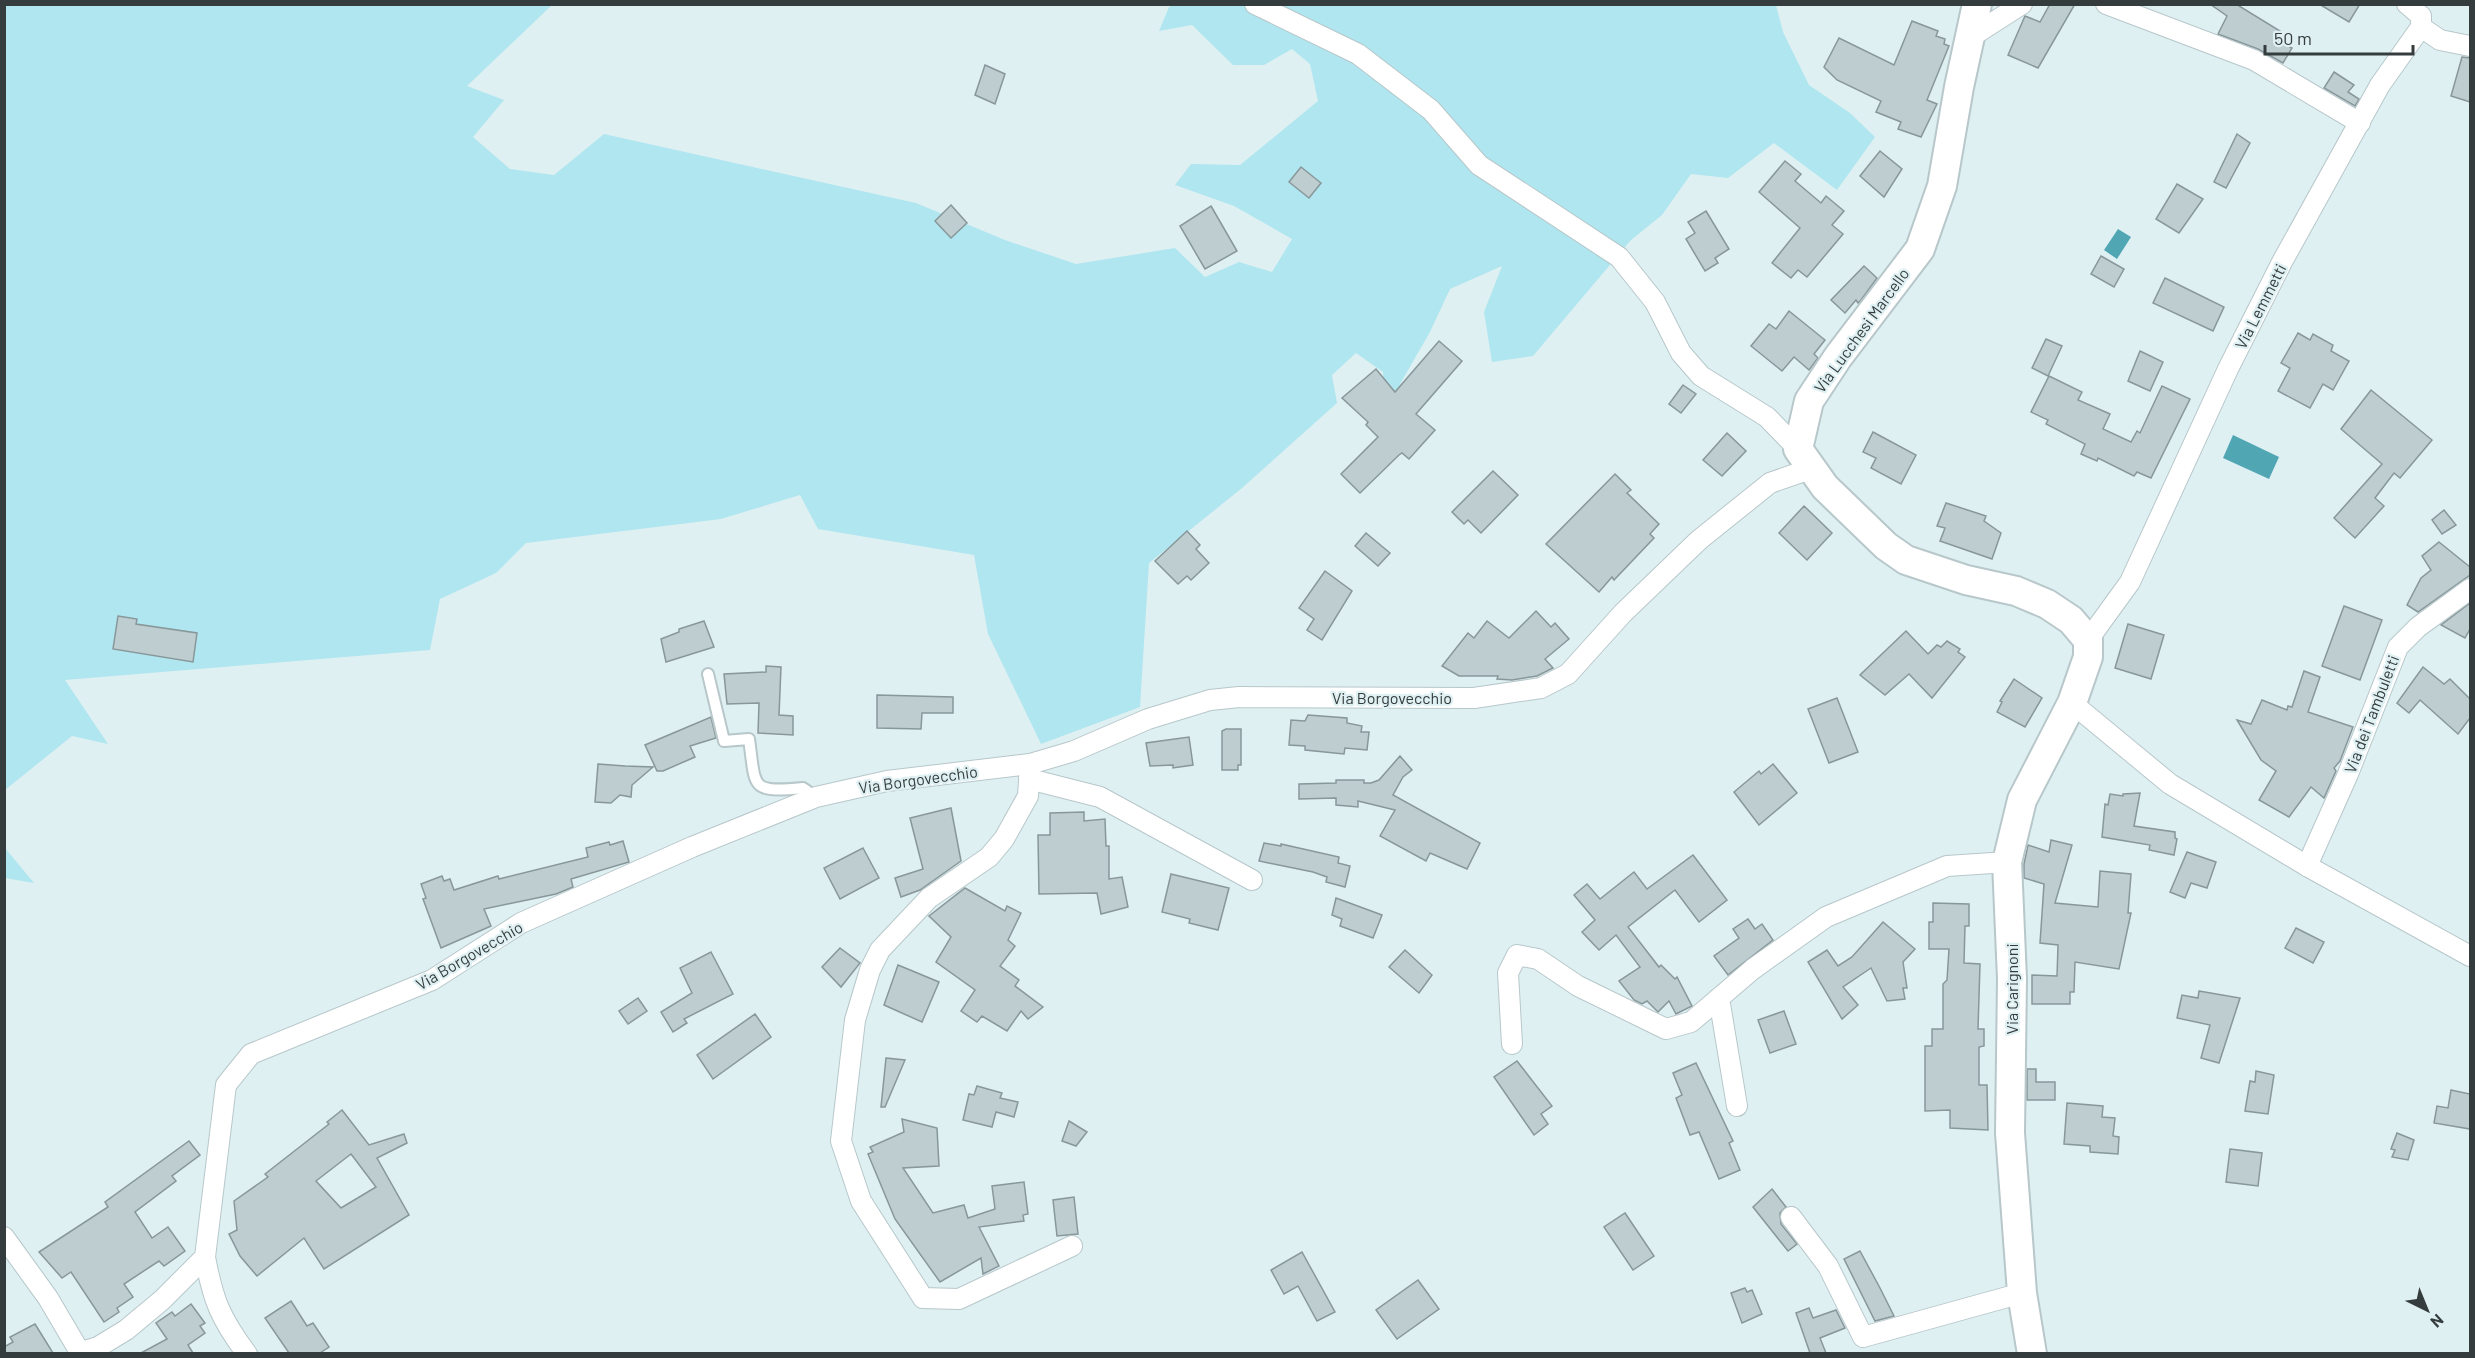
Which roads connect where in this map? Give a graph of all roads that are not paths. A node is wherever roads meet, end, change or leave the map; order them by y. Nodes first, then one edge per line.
1 (1255, 4) edge
2 (1977, 4) edge
3 (2022, 4) edge
4 (2106, 4) edge
5 (2407, 4) edge
6 (2421, 27) junction
7 (1969, 38) junction
8 (2470, 46) edge
9 (2360, 123) junction
10 (1806, 458) junction
11 (2470, 589) edge
12 (2088, 640) junction
13 (708, 674) dead end
14 (2072, 703) junction
15 (1029, 771) junction
16 (816, 797) junction
17 (2007, 862) junction
18 (2307, 866) junction
19 (1252, 880) dead end
20 (2470, 956) edge
21 (1719, 998) junction
22 (1512, 1044) dead end
23 (1737, 1106) dead end
24 (1791, 1217) dead end
25 (4, 1237) edge
26 (1072, 1246) dead end
27 (205, 1257) junction
28 (2022, 1293) junction
29 (80, 1353) edge
30 (247, 1353) edge
31 (2032, 1353) edge

1 - 10 street
2 - 7 street, Via Lucchesi Marcello
3 - 7 street
4 - 9 street
5 - 6 street
6 - 8 street
6 - 9 street, Via Lemmetti
7 - 10 street, Via Lucchesi Marcello
9 - 12 street, Via Lemmetti
10 - 12 street
10 - 15 street, Via Borgovecchio
11 - 18 street, Via dei Tambuletti
12 - 14 street, Via Carignoni
13 - 16 lane
14 - 17 street, Via Carignoni
14 - 18 street
15 - 16 street, Via Borgovecchio
15 - 19 street
15 - 26 street
16 - 27 street, Via Borgovecchio
17 - 21 street
17 - 28 street, Via Carignoni
18 - 20 street
21 - 22 street
21 - 23 street
24 - 28 street
25 - 29 street
27 - 29 street
27 - 30 street, Via Borgovecchio
28 - 31 street, Via Carignoni

